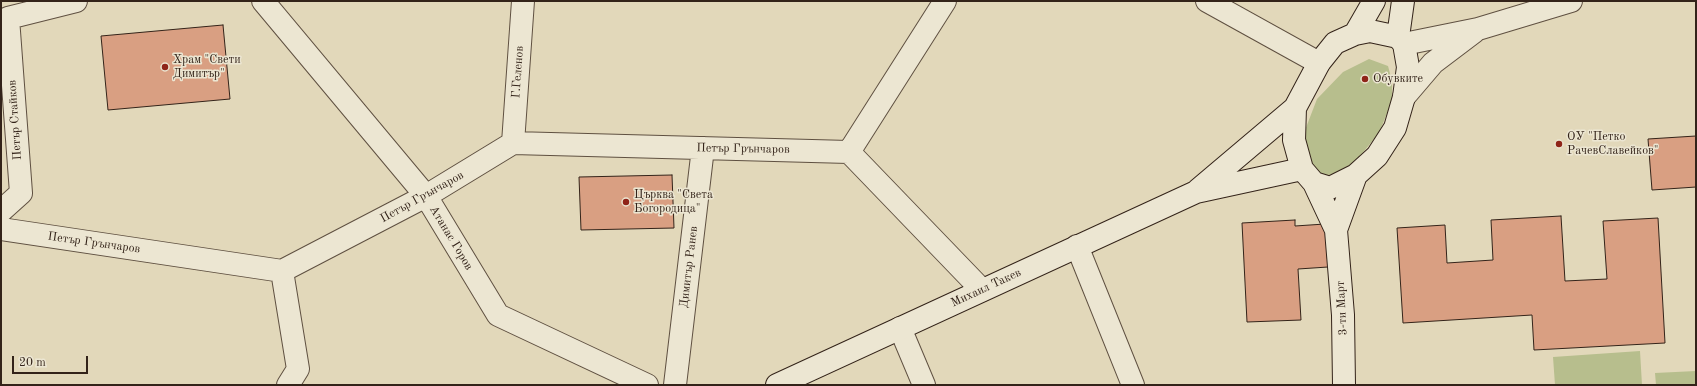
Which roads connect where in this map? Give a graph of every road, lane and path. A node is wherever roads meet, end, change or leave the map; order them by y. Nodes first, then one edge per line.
1 (76, 1) edge
2 (263, 1) edge
3 (522, 1) edge
4 (945, 1) edge
5 (1207, 1) edge
6 (1374, 1) edge
7 (1403, 1) edge
8 (1571, 1) edge
9 (1478, 29) junction
10 (1355, 34) junction
11 (1401, 40) junction
12 (1318, 63) junction
13 (1404, 97) junction
14 (1296, 108) junction
15 (513, 143) junction
16 (703, 148) junction
17 (849, 152) junction
18 (1356, 175) junction
19 (1308, 176) junction
20 (1196, 192) junction
21 (426, 196) junction
22 (1, 211) edge
23 (1, 229) edge
24 (1336, 230) junction
25 (1077, 246) junction
26 (282, 271) junction
27 (982, 290) junction
28 (900, 328) junction
29 (288, 385) edge
30 (647, 385) edge
31 (675, 385) edge
32 (777, 385) edge
33 (924, 385) edge
34 (1133, 385) edge
35 (1344, 385) edge

1 - 22 street, Петър Стайков
2 - 21 street, Атанас Горов
3 - 15 street, Г.Геленов
4 - 17 street
5 - 12 street
6 - 10 street
7 - 11 street
8 - 9 street
9 - 11 street
9 - 13 street
10 - 11 street
10 - 12 street
11 - 13 street
12 - 14 street
13 - 18 street
14 - 19 street
14 - 20 street, Михаил Такев
15 - 16 street, Петър Грънчаров
15 - 21 street, Петър Грънчаров
16 - 17 street, Петър Грънчаров
16 - 31 street, Димитър Ранев
17 - 27 street
18 - 19 street
18 - 24 street
19 - 20 street, Михаил Такев
19 - 24 street
20 - 25 street, Михаил Такев
21 - 26 street, Петър Грънчаров
21 - 30 street, Атанас Горов
23 - 26 street, Петър Грънчаров
24 - 35 street, 3-ти Март
25 - 27 street, Михаил Такев
25 - 34 street
26 - 29 street
27 - 28 street, Михаил Такев
28 - 32 street, Михаил Такев
28 - 33 street

